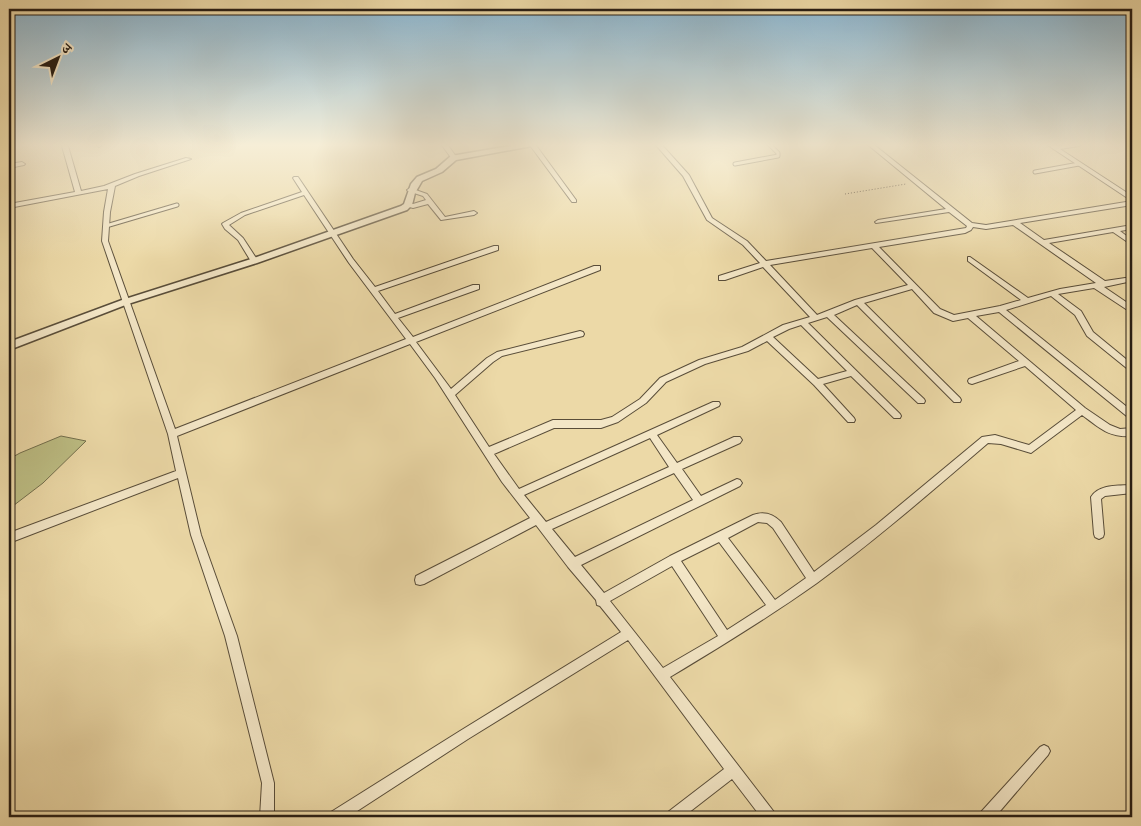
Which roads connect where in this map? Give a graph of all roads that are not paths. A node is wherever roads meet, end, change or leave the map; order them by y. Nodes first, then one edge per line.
1 (75, 183) edge
2 (120, 183) edge
3 (299, 183) edge
4 (416, 183) edge
5 (560, 183) edge
6 (690, 183) edge
7 (919, 183) edge
8 (1106, 183) edge
9 (112, 186) junction
10 (410, 190) junction
11 (78, 193) junction
12 (305, 193) junction
13 (430, 201) junction
14 (574, 201) dead end
15 (1132, 201) edge
16 (408, 204) junction
17 (177, 205) dead end
18 (9, 206) edge
19 (950, 210) junction
20 (474, 213) dead end
21 (878, 222) dead end
22 (1014, 222) junction
23 (970, 225) junction
24 (106, 226) junction
25 (1132, 227) edge
26 (1114, 230) junction
27 (333, 232) junction
28 (1043, 242) junction
29 (1132, 243) edge
30 (873, 245) junction
31 (496, 248) dead end
32 (970, 259) dead end
33 (254, 261) junction
34 (764, 264) junction
35 (597, 268) dead end
36 (722, 278) dead end
37 (1132, 279) edge
38 (1101, 285) junction
39 (914, 286) junction
40 (476, 287) dead end
41 (374, 290) junction
42 (1052, 293) junction
43 (1026, 300) junction
44 (125, 302) junction
45 (858, 302) junction
46 (1000, 309) junction
47 (1132, 310) edge
48 (828, 314) junction
49 (970, 314) junction
50 (394, 317) junction
51 (816, 318) junction
52 (803, 322) junction
53 (580, 334) dead end
54 (768, 337) junction
55 (411, 340) junction
56 (9, 346) edge
57 (1027, 362) junction
58 (1132, 368) edge
59 (854, 372) junction
60 (972, 381) dead end
61 (817, 384) junction
62 (451, 394) junction
63 (957, 400) dead end
64 (921, 401) dead end
65 (716, 404) dead end
66 (1082, 410) junction
67 (897, 416) dead end
68 (1132, 416) edge
69 (851, 420) dead end
70 (1132, 432) edge
71 (651, 433) junction
72 (172, 434) junction
73 (737, 440) dead end
74 (488, 452) junction
75 (675, 468) junction
76 (181, 473) junction
77 (737, 483) dead end
78 (1132, 490) edge
79 (516, 494) junction
80 (699, 502) junction
81 (540, 524) junction
82 (1099, 534) dead end
83 (9, 538) edge
84 (721, 538) junction
85 (674, 559) junction
86 (572, 564) junction
87 (813, 579) junction
88 (420, 580) dead end
89 (601, 601) junction
90 (773, 606) junction
91 (629, 633) junction
92 (726, 638) junction
93 (661, 676) junction
94 (1044, 751) dead end
95 (733, 770) junction
96 (267, 817) edge
97 (336, 817) edge
98 (673, 817) edge
99 (769, 817) edge
100 (986, 817) edge

1 - 11 street
2 - 9 street
3 - 12 street
4 - 10 street
5 - 14 street
6 - 34 street
7 - 19 street
8 - 15 street
9 - 11 street
9 - 24 street
10 - 13 street
10 - 16 street
11 - 18 street
12 - 27 street
12 - 33 street
13 - 16 street
13 - 20 street
15 - 22 street
16 - 27 street
17 - 24 lane
19 - 21 street
19 - 23 street
22 - 23 street
22 - 28 street
23 - 30 street
24 - 44 street
25 - 26 street
26 - 28 street
26 - 29 street
27 - 33 street
27 - 41 street
28 - 38 street
30 - 34 street
30 - 39 street
31 - 41 street
32 - 43 street
33 - 44 street
34 - 36 street
34 - 51 street
35 - 55 street
37 - 38 street
38 - 42 street
38 - 47 street
39 - 45 street
39 - 49 street
40 - 50 street
41 - 50 street
42 - 43 street
42 - 58 street
43 - 46 street
44 - 56 street
44 - 72 street
45 - 48 street
45 - 63 street
46 - 49 street
46 - 68 street
48 - 51 street
48 - 64 street
49 - 57 street
50 - 55 street
51 - 52 street
52 - 54 street
52 - 59 street
53 - 62 street
54 - 61 street
54 - 74 street
55 - 62 street
55 - 72 street
57 - 60 street
57 - 66 street
59 - 61 street
59 - 67 street
61 - 69 street
62 - 74 street
65 - 71 street
66 - 70 street
66 - 87 street
71 - 75 street
71 - 79 street
72 - 76 street
73 - 75 street
74 - 79 street
75 - 80 street
75 - 81 street
76 - 83 street
76 - 96 street
77 - 80 street
78 - 82 street
79 - 81 street
80 - 86 street
81 - 86 street
81 - 88 street
84 - 85 street
84 - 87 street
84 - 90 street
85 - 89 street
85 - 92 street
86 - 89 street
87 - 90 street
89 - 91 street
90 - 92 street
91 - 93 street
91 - 97 street
92 - 93 street
93 - 95 street
94 - 100 street
95 - 98 street
95 - 99 street

